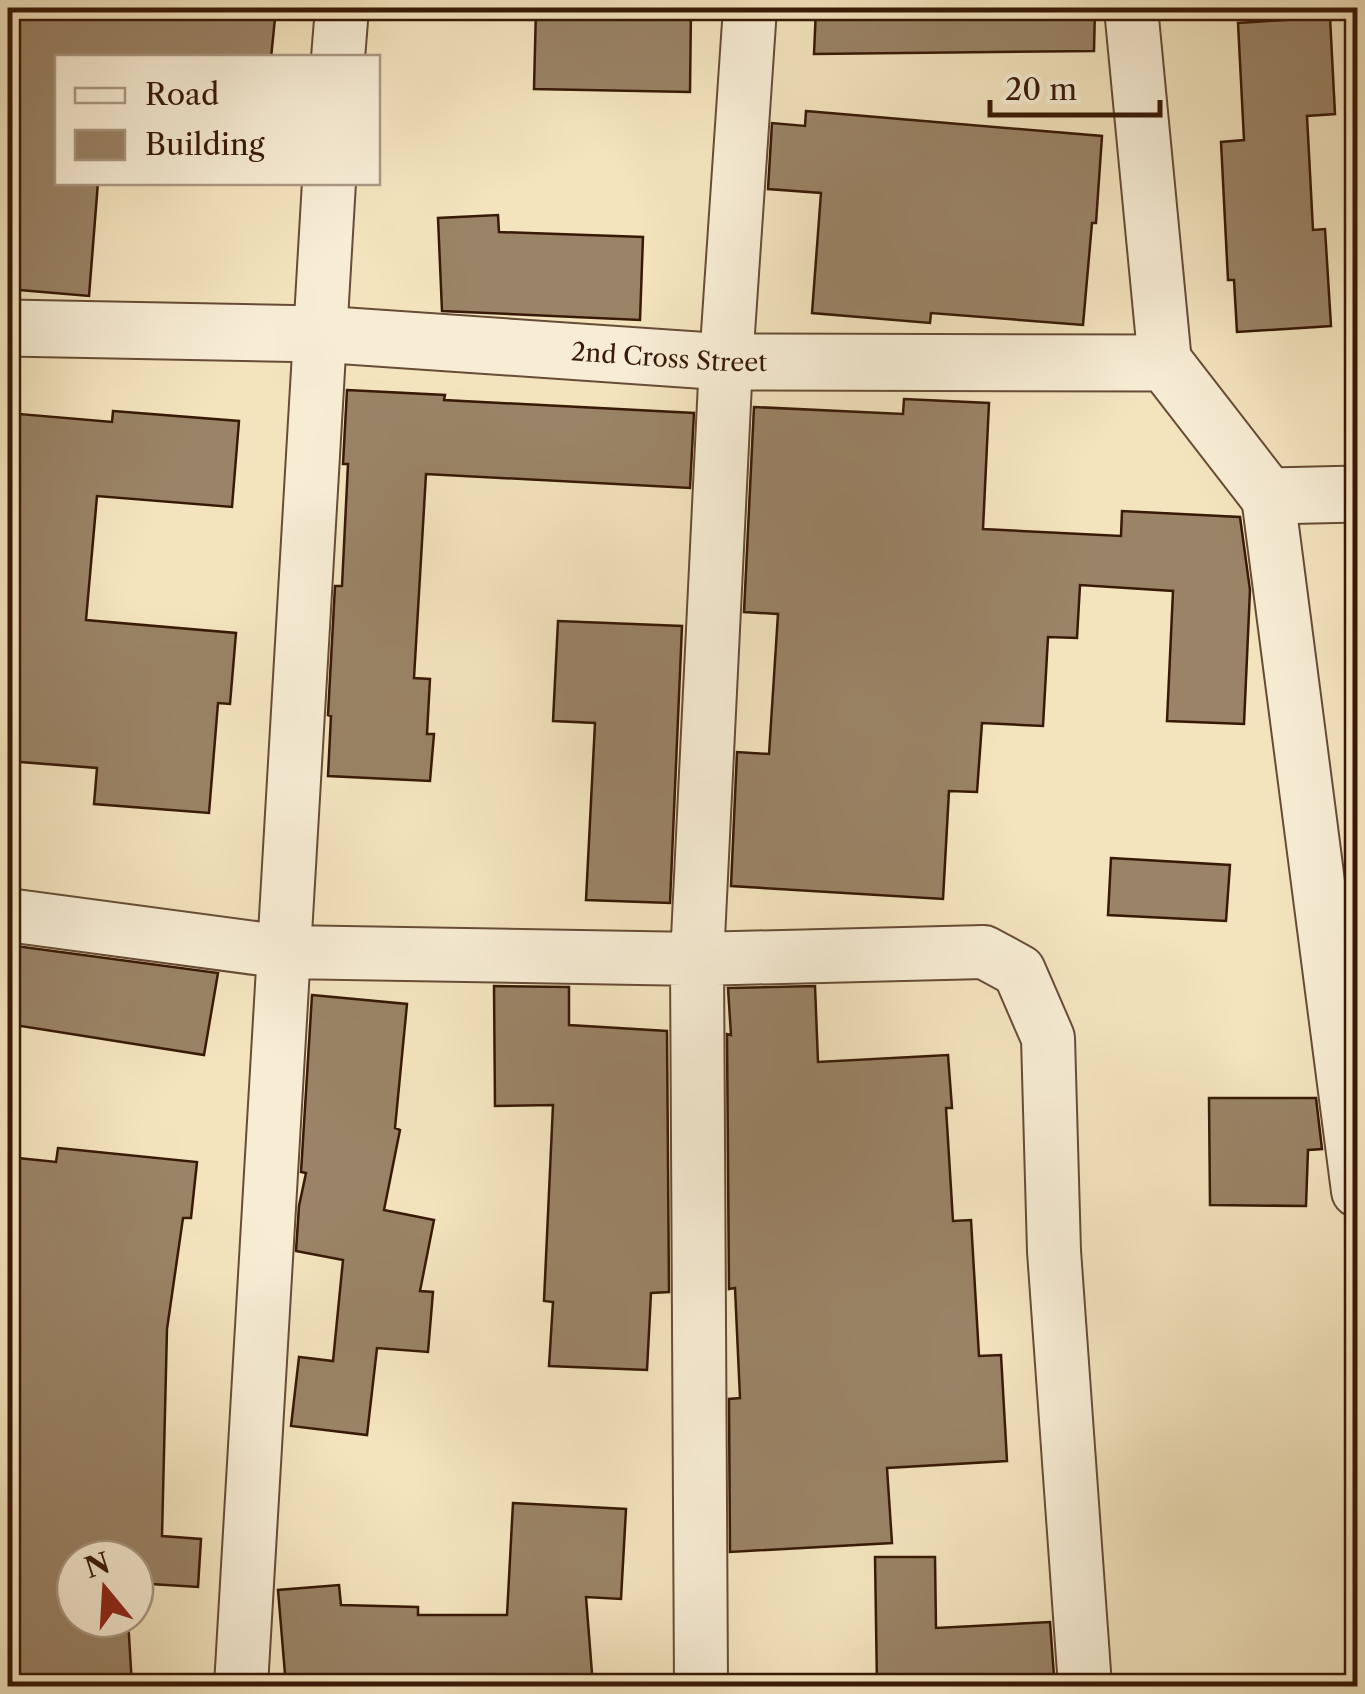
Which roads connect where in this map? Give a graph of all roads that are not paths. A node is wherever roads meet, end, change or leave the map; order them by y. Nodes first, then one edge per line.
1 (342, 8) edge
2 (750, 8) edge
3 (1131, 8) edge
4 (338, 55) edge
5 (330, 185) edge
6 (8, 328) edge
7 (319, 334) junction
8 (726, 362) junction
9 (1164, 362) junction
10 (1358, 494) edge
11 (1268, 496) junction
12 (8, 916) edge
13 (285, 952) junction
14 (697, 959) junction
15 (1358, 1191) edge
16 (241, 1686) edge
17 (700, 1686) edge
18 (1085, 1686) edge

1 - 4 street
2 - 8 street
3 - 9 street
5 - 7 street
6 - 7 street, 2nd Cross Street
7 - 8 street, 2nd Cross Street
7 - 13 street
8 - 9 street, 2nd Cross Street
8 - 14 street
9 - 11 street
10 - 11 street
11 - 15 street
12 - 13 street
13 - 14 street
13 - 16 street
14 - 17 street
14 - 18 street

